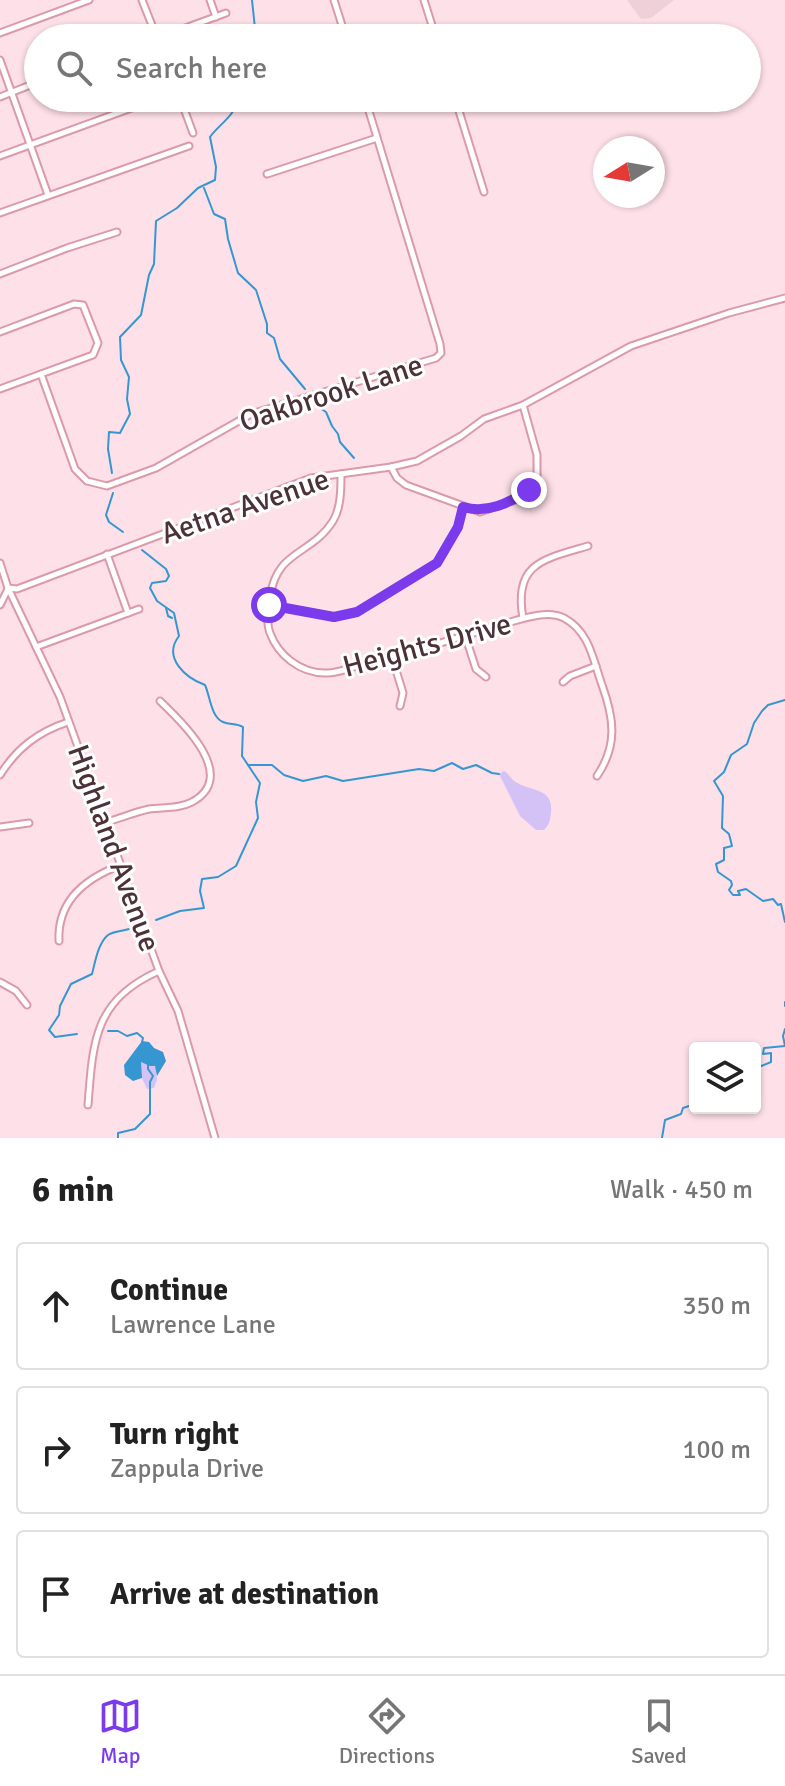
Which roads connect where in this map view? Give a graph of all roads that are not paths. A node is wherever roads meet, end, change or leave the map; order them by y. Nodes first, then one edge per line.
1 (89, 0) edge
2 (142, 0) edge
3 (210, 0) edge
4 (334, 0) edge
5 (424, 0) edge
6 (226, 13) dead end
7 (216, 17) junction
8 (24, 24) edge
9 (24, 24) edge
10 (152, 24) edge
11 (197, 24) edge
12 (342, 24) edge
13 (432, 24) edge
14 (0, 33) edge
15 (0, 60) edge
16 (24, 88) edge
17 (11, 93) junction
18 (0, 97) edge
19 (121, 112) edge
20 (185, 112) edge
21 (369, 112) edge
22 (459, 112) edge
23 (193, 133) dead end
24 (377, 138) junction
25 (30, 145) junction
26 (189, 146) dead end
27 (0, 156) edge
28 (267, 174) dead end
29 (484, 192) dead end
30 (48, 195) junction
31 (0, 213) edge
32 (117, 232) dead end
33 (0, 274) edge
34 (785, 298) edge
35 (0, 332) edge
36 (41, 374) junction
37 (0, 389) edge
38 (523, 405) junction
39 (391, 467) junction
40 (341, 474) junction
41 (463, 507) junction
42 (588, 546) dead end
43 (107, 554) junction
44 (0, 563) edge
45 (8, 588) junction
46 (0, 605) edge
47 (269, 605) junction
48 (139, 609) dead end
49 (128, 613) junction
50 (523, 619) junction
51 (465, 635) junction
52 (36, 647) junction
53 (392, 657) junction
54 (596, 666) junction
55 (486, 677) dead end
56 (563, 682) dead end
57 (160, 701) dead end
58 (400, 706) dead end
59 (68, 722) junction
60 (0, 775) edge
61 (597, 776) dead end
62 (107, 822) junction
63 (29, 823) dead end
64 (0, 827) edge
65 (121, 865) junction
66 (59, 941) dead end
67 (159, 971) junction
68 (0, 982) edge
69 (27, 1005) dead end
70 (88, 1105) dead end
71 (215, 1138) edge

1 - 9 street
2 - 10 street
3 - 7 street
4 - 12 street
5 - 13 street
6 - 7 street
7 - 11 street
8 - 14 street
15 - 17 street
16 - 17 street
17 - 18 street
17 - 25 street
19 - 25 street
20 - 23 street
21 - 24 street
22 - 29 street
24 - 28 street
24 - 36 street, Oakbrook Lane
25 - 27 street
25 - 30 street
26 - 30 street
30 - 31 street
32 - 33 street
34 - 38 street, Aetna Avenue
35 - 36 street
36 - 37 street
38 - 39 street, Aetna Avenue
38 - 41 street
39 - 40 street, Aetna Avenue
39 - 41 street
40 - 43 street, Aetna Avenue
40 - 47 street, Heights Drive
41 - 47 street
42 - 50 street
43 - 45 street, Aetna Avenue
43 - 49 street
44 - 45 street, Highland Avenue
45 - 46 street
45 - 52 street, Highland Avenue
47 - 53 street, Heights Drive
48 - 49 street
49 - 52 street
50 - 51 street, Heights Drive
50 - 54 street, Heights Drive
51 - 53 street, Heights Drive
51 - 55 street
52 - 59 street, Highland Avenue
53 - 58 street
54 - 56 street
54 - 61 street, Heights Drive
57 - 62 street
59 - 60 street
59 - 62 street, Highland Avenue
62 - 65 street, Highland Avenue
63 - 64 street
65 - 66 street
65 - 67 street, Highland Avenue
67 - 70 street
67 - 71 street, Highland Avenue
68 - 69 street

